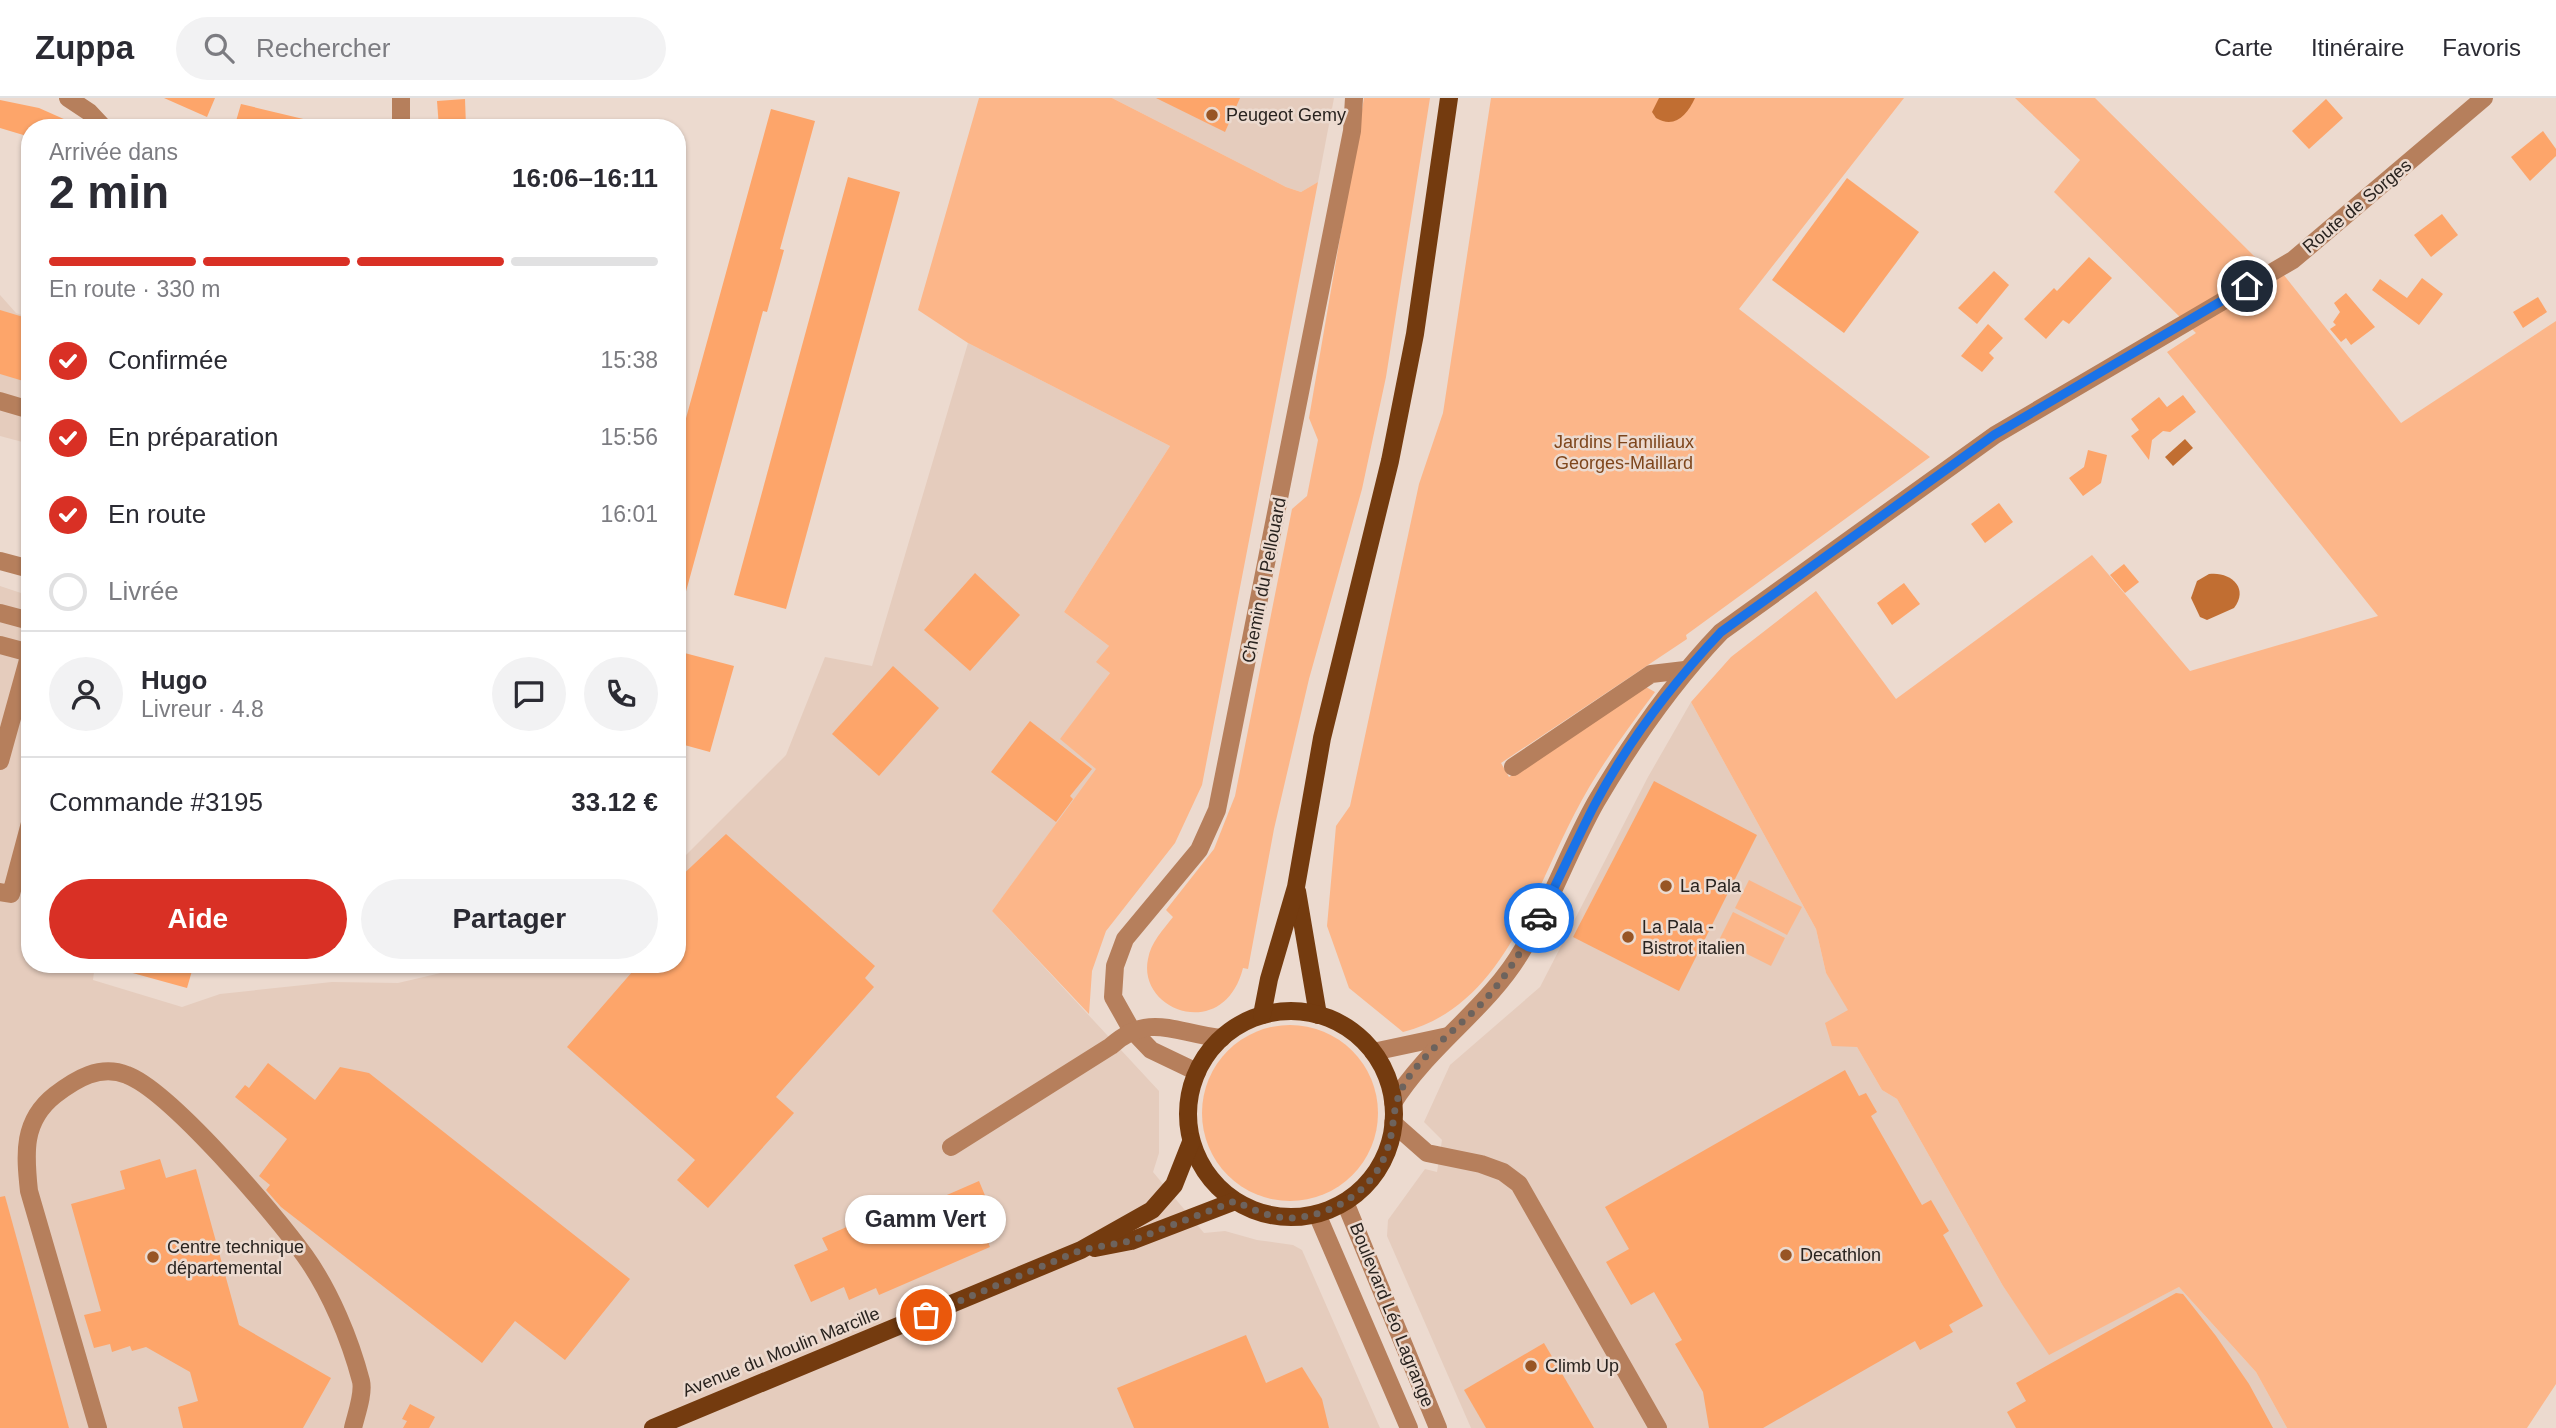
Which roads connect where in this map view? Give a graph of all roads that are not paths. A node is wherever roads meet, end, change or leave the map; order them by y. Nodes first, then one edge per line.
1 (68, 98) edge
2 (401, 98) edge
3 (1354, 98) edge
4 (1448, 98) edge
5 (2484, 98) edge
6 (96, 119) edge
7 (401, 119) edge
8 (0, 401) edge
9 (21, 407) edge
10 (0, 561) edge
11 (21, 567) edge
12 (0, 613) edge
13 (21, 619) edge
14 (0, 645) edge
15 (21, 651) edge
16 (1685, 670) junction
17 (21, 685) edge
18 (0, 761) edge
19 (1513, 767) dead end
20 (21, 857) edge
21 (1296, 887) junction
22 (0, 892) edge
23 (1262, 1015) junction
24 (1318, 1015) junction
25 (1131, 1029) junction
26 (1448, 1036) junction
27 (1222, 1038) junction
28 (1373, 1052) junction
29 (1197, 1072) junction
30 (1394, 1103) junction
31 (1393, 1123) junction
32 (1191, 1142) junction
33 (951, 1147) dead end
34 (1235, 1201) junction
35 (1345, 1202) junction
36 (1317, 1214) junction
37 (1081, 1250) junction
38 (98, 1428) edge
39 (353, 1428) edge
40 (653, 1428) edge
41 (1409, 1428) edge
42 (1438, 1428) edge
43 (1658, 1428) edge

1 - 6 street
2 - 7 street
3 - 25 street, Chemin du Pellouard
4 - 21 main road
5 - 16 street, Route de Sorges
8 - 9 street
10 - 11 street
12 - 13 street
14 - 15 street
16 - 19 street
16 - 26 street, Route de Sorges
17 - 18 street
20 - 22 street
21 - 23 main road
21 - 24 main road
23 - 24 main road
23 - 27 main road
24 - 28 main road
25 - 27 street
25 - 29 street, Chemin du Pellouard
25 - 33 street
26 - 28 street
26 - 30 street, Route de Sorges
27 - 29 main road
28 - 30 main road
29 - 32 main road
30 - 31 main road
31 - 35 main road
31 - 43 street
32 - 34 main road
32 - 37 main road, Avenue du Moulin Marcille
34 - 36 main road
34 - 37 main road, Avenue du Moulin Marcille
35 - 36 main road
35 - 42 street, Boulevard Léo Lagrange
36 - 41 street, Boulevard Léo Lagrange
37 - 40 main road, Avenue du Moulin Marcille
38 - 39 street

